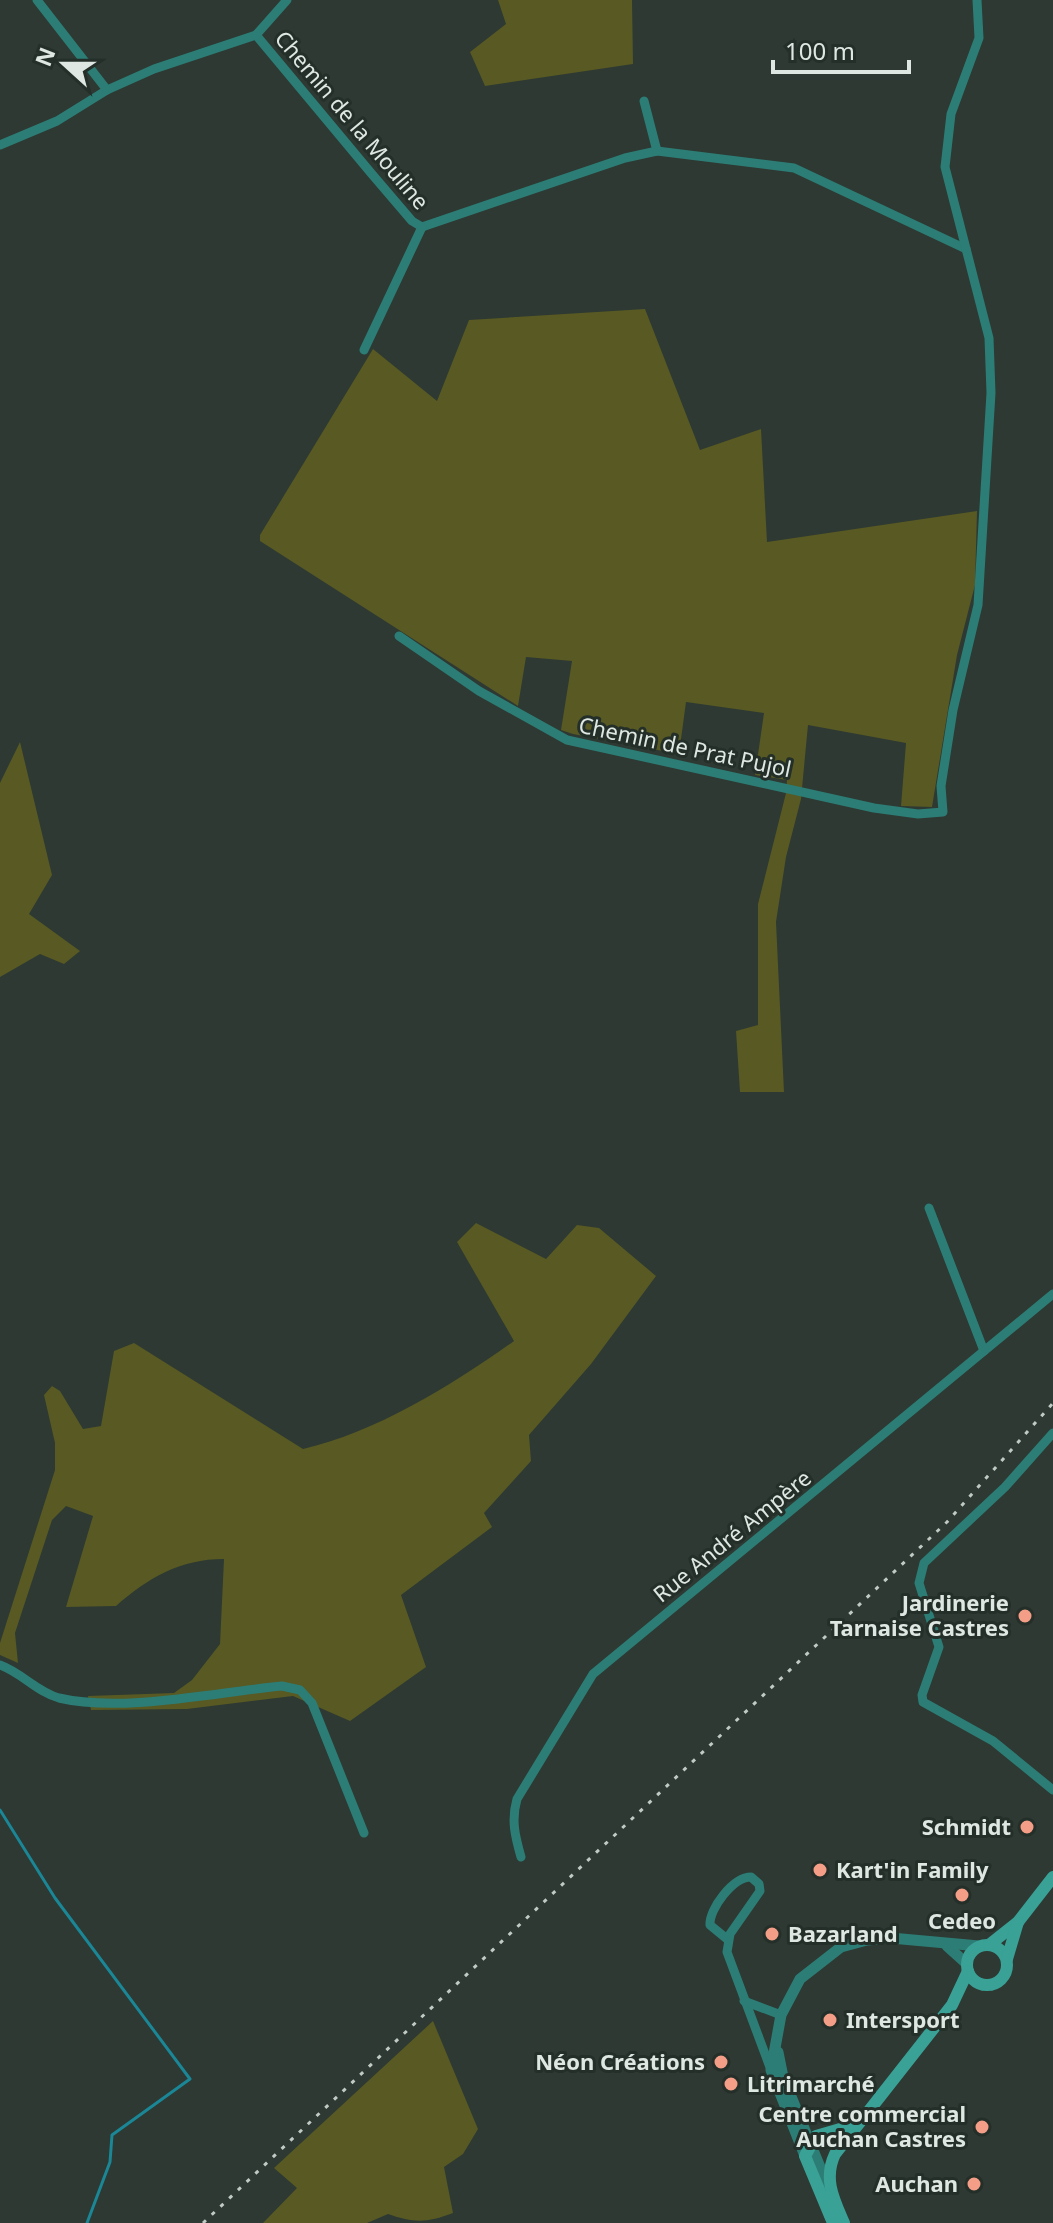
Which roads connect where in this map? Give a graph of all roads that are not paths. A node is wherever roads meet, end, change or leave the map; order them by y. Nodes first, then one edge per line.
1 (37, 0) edge
2 (287, 0) edge
3 (977, 0) edge
4 (256, 35) junction
5 (107, 90) junction
6 (644, 101) dead end
7 (0, 145) edge
8 (657, 151) junction
9 (422, 227) junction
10 (966, 249) junction
11 (364, 350) dead end
12 (399, 636) dead end
13 (929, 1208) dead end
14 (1053, 1294) edge
15 (984, 1351) junction
16 (1053, 1433) edge
17 (0, 1665) edge
18 (1053, 1790) edge
19 (364, 1833) dead end
20 (521, 1857) dead end
21 (1053, 1877) edge
22 (1018, 1922) junction
23 (727, 1939) junction
24 (946, 1945) junction
25 (984, 1945) junction
26 (1007, 1959) junction
27 (967, 1968) junction
28 (985, 1985) junction
29 (744, 2001) junction
30 (952, 2005) junction
31 (781, 2015) junction
32 (756, 2034) junction
33 (777, 2039) junction
34 (771, 2070) junction
35 (857, 2124) junction
36 (803, 2126) junction
37 (820, 2134) junction
38 (807, 2146) junction
39 (838, 2148) junction
40 (830, 2191) junction
41 (833, 2223) edge
42 (844, 2223) edge

1 - 5 street
2 - 4 street
3 - 10 street
4 - 5 street
4 - 9 street, Chemin de la Mouline
5 - 7 street
6 - 8 street
8 - 9 street, Chemin de la Mouline
8 - 10 street, Chemin de la Mouline
9 - 11 street
10 - 12 street, Chemin de Prat Pujol
13 - 15 street
14 - 15 street, Rue André Ampère
15 - 20 street, Rue André Ampère
16 - 18 street
17 - 19 street
21 - 22 main road
22 - 25 main road
22 - 26 main road
23 - 23 street
23 - 29 street
24 - 25 street
24 - 27 street
24 - 31 street
25 - 26 main road
25 - 27 main road
26 - 28 main road
27 - 28 main road
27 - 30 main road
28 - 30 main road
29 - 31 street
29 - 32 street
30 - 35 main road
31 - 33 street
32 - 33 street
32 - 34 street
33 - 34 street
33 - 36 street
34 - 38 street
35 - 37 main road
35 - 39 main road
36 - 37 street
36 - 38 street
37 - 38 main road
38 - 39 street
38 - 40 street
38 - 41 main road
39 - 40 main road
40 - 42 main road

